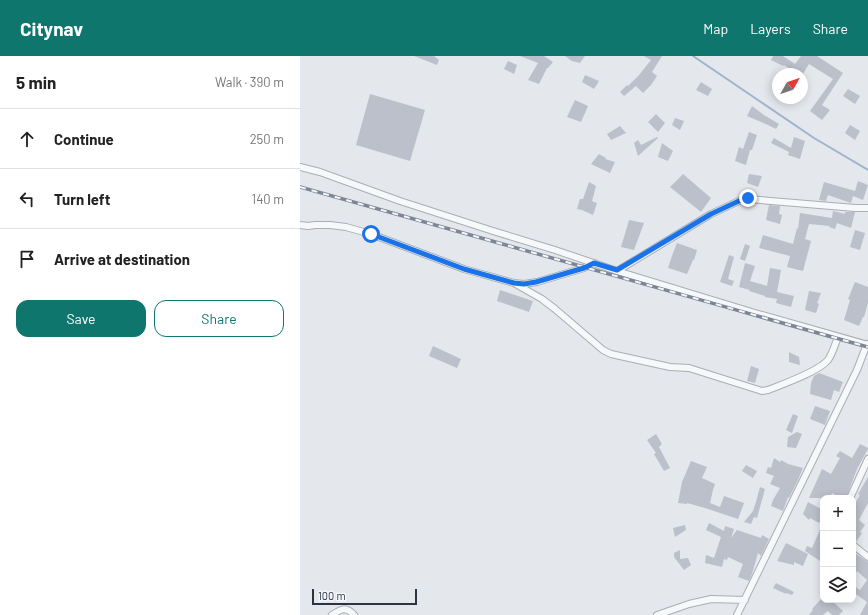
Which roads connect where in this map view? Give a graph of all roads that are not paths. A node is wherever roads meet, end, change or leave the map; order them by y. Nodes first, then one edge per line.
1 (300, 167) edge
2 (868, 208) edge
3 (300, 225) edge
4 (594, 263) junction
5 (617, 270) junction
6 (514, 283) junction
7 (838, 337) junction
8 (867, 345) edge
9 (868, 459) edge
10 (851, 495) edge
11 (856, 547) edge
12 (868, 557) edge
13 (745, 600) junction
14 (332, 615) edge
15 (354, 615) edge
16 (657, 615) edge
17 (737, 615) edge

1 - 4 street
2 - 5 street
3 - 6 street
4 - 5 street
4 - 6 street
5 - 7 street
6 - 7 street
7 - 8 street
8 - 13 street
9 - 10 street
11 - 12 street
13 - 16 street
13 - 17 street
14 - 15 street

